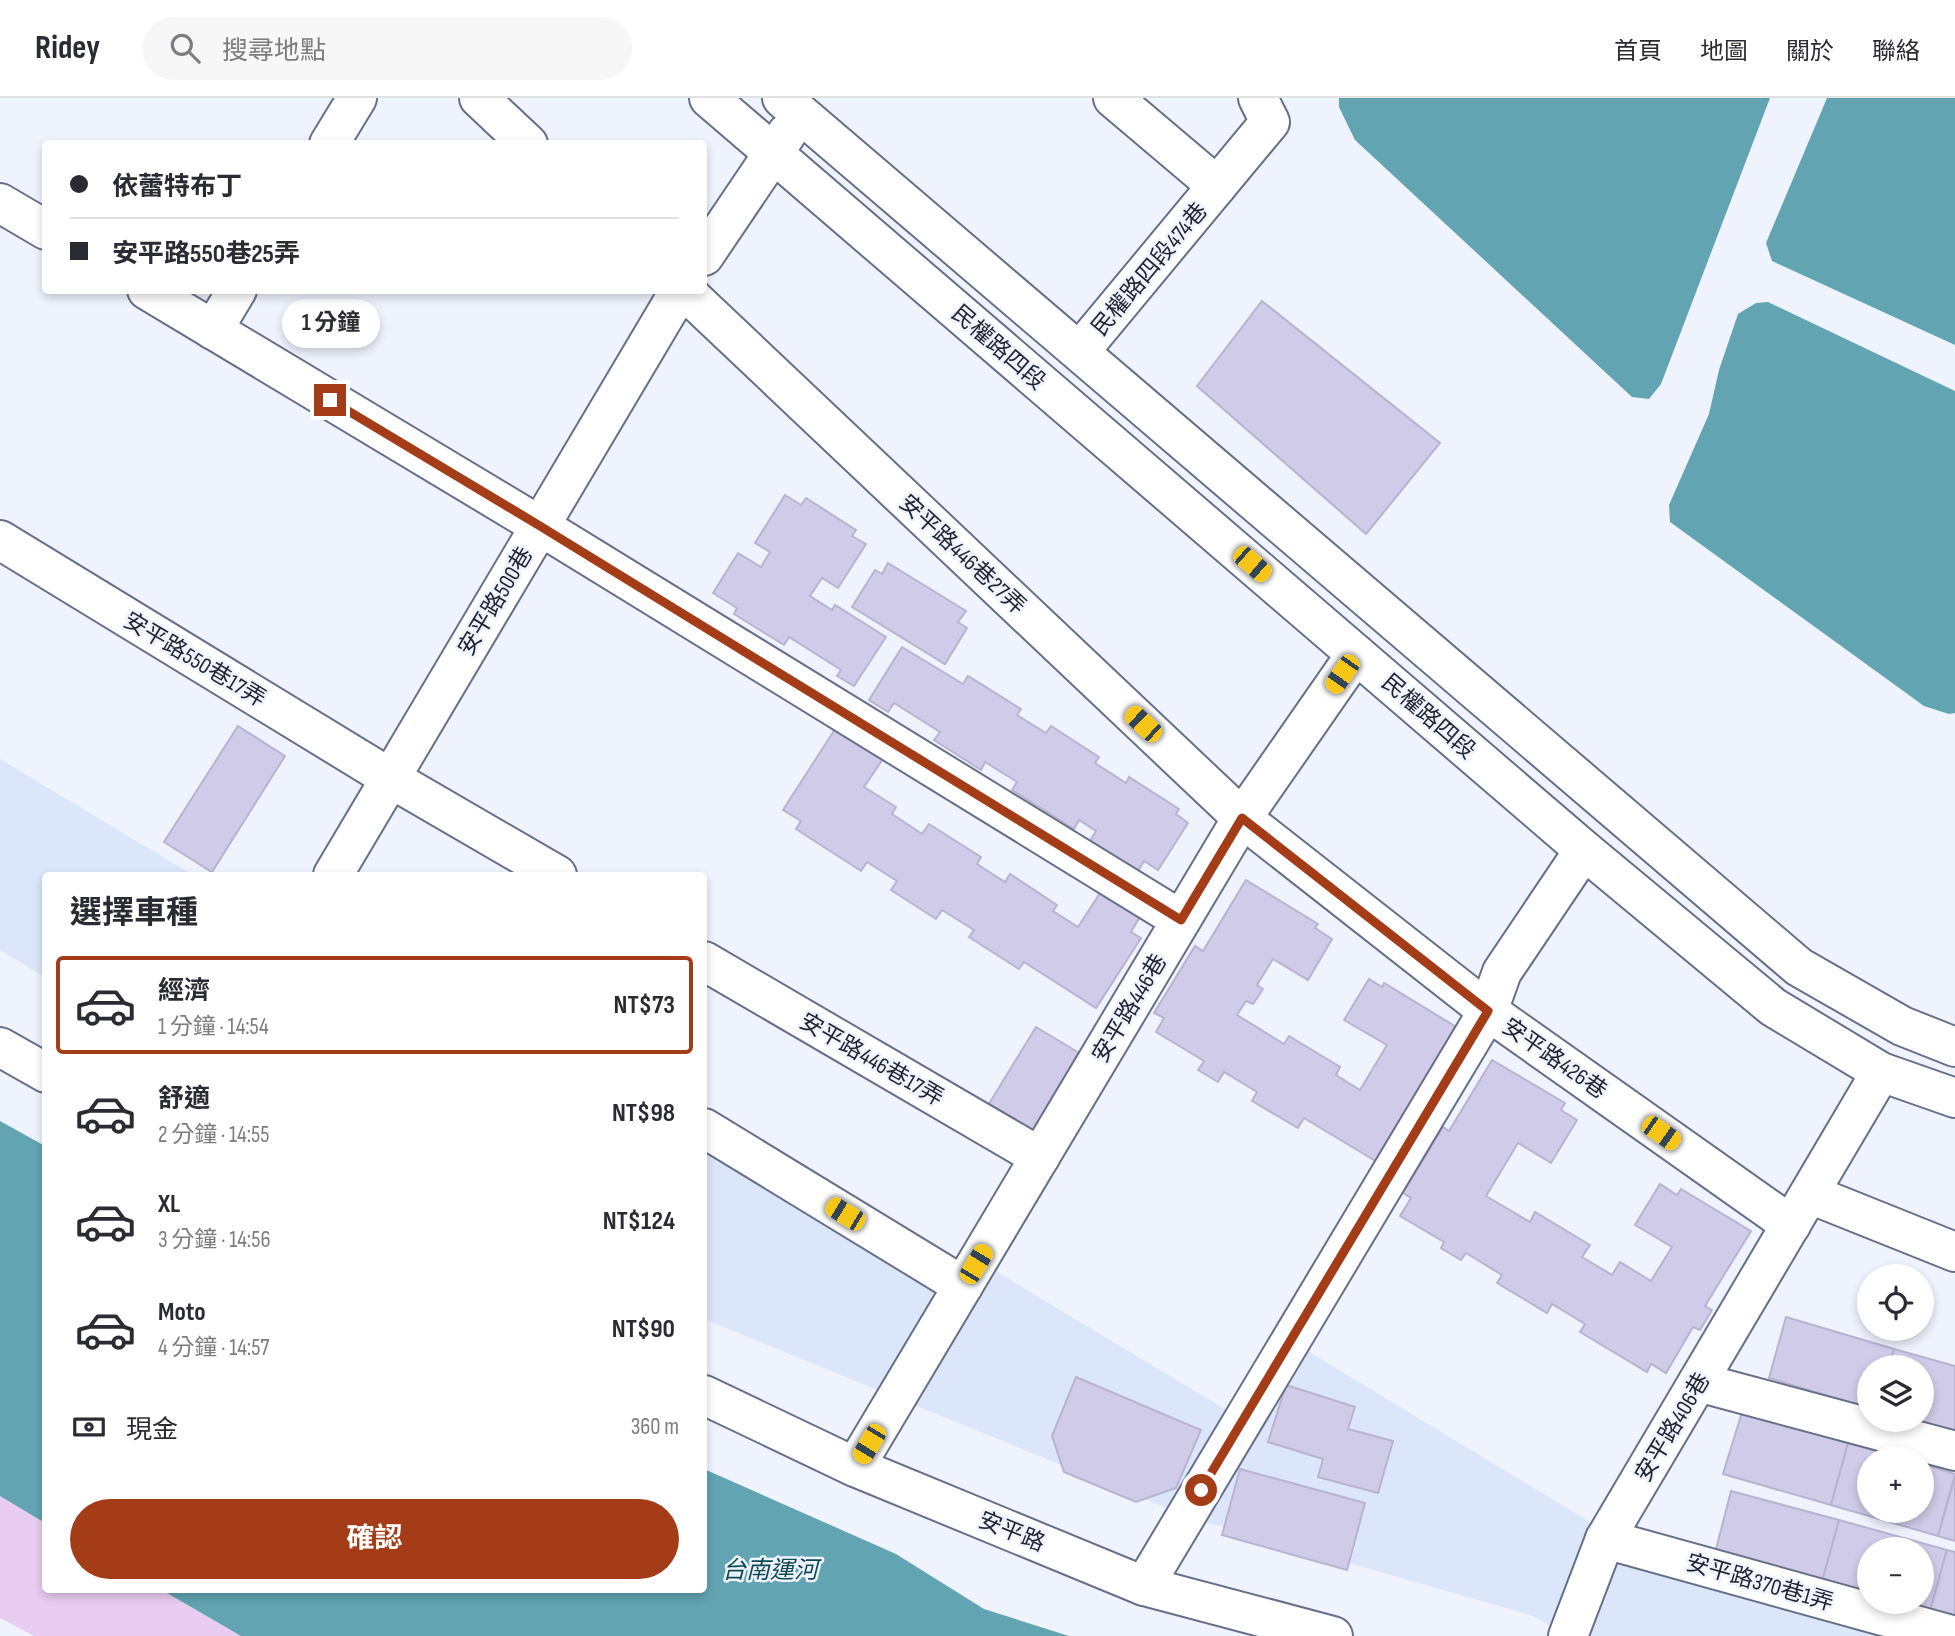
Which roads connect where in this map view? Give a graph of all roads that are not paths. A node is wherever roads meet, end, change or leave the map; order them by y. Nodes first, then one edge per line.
1 (357, 98) edge
2 (479, 98) edge
3 (709, 98) edge
4 (1113, 98) edge
5 (797, 103) edge
6 (1264, 110) edge
7 (331, 140) edge
8 (524, 140) edge
9 (773, 153) junction
10 (1217, 186) junction
11 (0, 203) edge
12 (42, 228) edge
13 (707, 252) edge
14 (154, 294) edge
15 (235, 294) edge
16 (680, 294) edge
17 (686, 294) edge
18 (213, 330) junction
19 (1080, 351) junction
20 (540, 526) junction
21 (0, 540) edge
22 (1356, 654) junction
23 (390, 778) junction
24 (1242, 818) junction
25 (1584, 850) junction
26 (335, 872) edge
27 (552, 872) edge
28 (1181, 920) junction
29 (707, 963) edge
30 (1488, 1011) junction
31 (1955, 1047) edge
32 (0, 1048) edge
33 (42, 1071) edge
34 (1881, 1072) junction
35 (1955, 1098) edge
36 (707, 1130) edge
37 (1040, 1157) junction
38 (1800, 1209) junction
39 (1955, 1252) edge
40 (964, 1286) junction
41 (1698, 1382) junction
42 (707, 1396) edge
43 (1955, 1451) edge
44 (855, 1466) junction
45 (1605, 1539) junction
46 (1144, 1586) junction
47 (1333, 1636) edge
48 (1568, 1636) edge
49 (1955, 1636) edge

1 - 7 street
2 - 8 street
3 - 9 street, 民權路四段
4 - 10 street, 民權路四段474巷
5 - 9 street
5 - 19 street
6 - 10 street, 民權路四段474巷
9 - 13 street
9 - 22 street, 民權路四段
10 - 19 street, 民權路四段474巷
11 - 12 street
14 - 18 street
15 - 18 street
16 - 20 street, 安平路500巷
17 - 24 street, 安平路446巷27弄
18 - 20 street
19 - 31 street
20 - 23 street, 安平路500巷
20 - 28 street
21 - 23 street, 安平路550巷17弄
22 - 24 street, 安平路446巷
22 - 25 street, 民權路四段
23 - 26 street, 安平路500巷
23 - 27 street
24 - 28 street, 安平路446巷
24 - 30 street
25 - 30 street
25 - 34 street, 民權路四段
28 - 37 street, 安平路446巷
29 - 37 street, 安平路446巷17弄
30 - 38 street, 安平路426巷
30 - 46 street, 安平路426巷
32 - 33 street
34 - 35 street, 民權路四段
34 - 38 street, 安平路406巷
36 - 40 street
37 - 40 street, 安平路446巷
38 - 39 street, 安平路426巷
38 - 41 street, 安平路406巷
40 - 44 street, 安平路446巷
41 - 43 street
41 - 45 street, 安平路406巷
42 - 44 street, 安平路
44 - 46 street, 安平路
45 - 48 street, 安平路406巷
45 - 49 street, 安平路370巷1弄
46 - 47 street, 安平路

